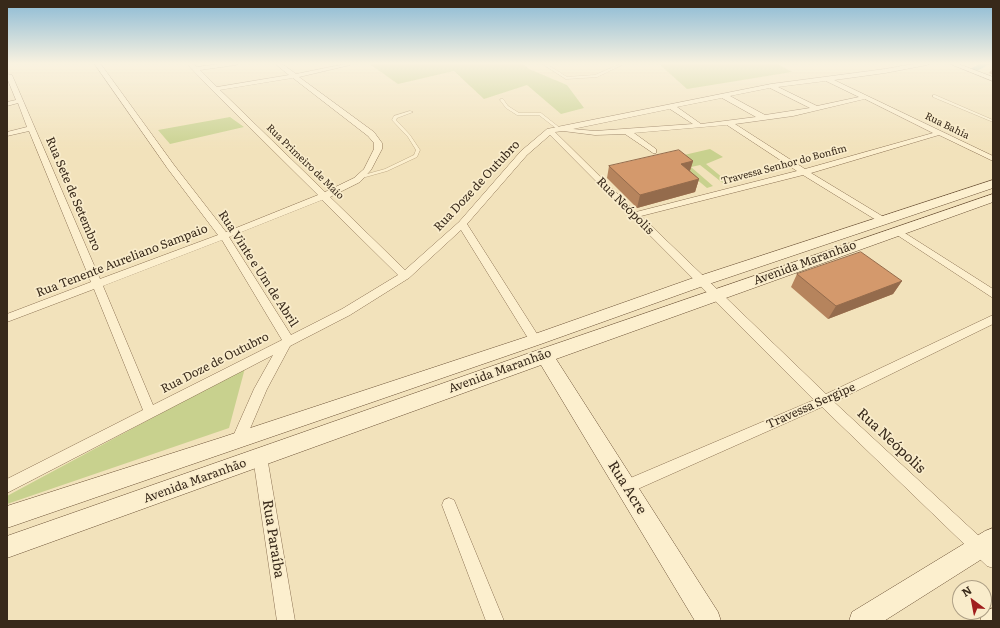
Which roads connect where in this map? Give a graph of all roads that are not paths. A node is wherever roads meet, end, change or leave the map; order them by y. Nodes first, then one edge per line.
1 (16, 92) edge
2 (118, 92) edge
3 (217, 92) edge
4 (317, 92) edge
5 (741, 92) edge
6 (783, 92) edge
7 (856, 92) edge
8 (724, 96) junction
9 (934, 96) dead end
10 (866, 97) junction
11 (502, 100) dead end
12 (19, 101) junction
13 (7, 104) edge
14 (671, 106) junction
15 (817, 110) junction
16 (411, 112) dead end
17 (764, 118) junction
18 (993, 121) edge
19 (728, 122) junction
20 (700, 126) junction
21 (30, 128) junction
22 (554, 130) junction
23 (628, 132) junction
24 (939, 133) junction
25 (7, 134) edge
26 (653, 151) dead end
27 (993, 159) edge
28 (804, 172) junction
29 (359, 178) junction
30 (993, 184) edge
31 (324, 196) junction
32 (993, 198) edge
33 (634, 215) junction
34 (462, 224) junction
35 (890, 226) junction
36 (224, 236) junction
37 (405, 276) junction
38 (701, 281) junction
39 (97, 283) junction
40 (993, 294) edge
41 (715, 295) junction
42 (7, 318) edge
43 (993, 319) edge
44 (288, 340) junction
45 (539, 348) junction
46 (824, 401) junction
47 (150, 412) junction
48 (238, 441) junction
49 (260, 457) junction
50 (7, 486) edge
51 (626, 487) junction
52 (449, 506) dead end
53 (7, 518) edge
54 (7, 547) edge
55 (989, 549) edge
56 (286, 621) edge
57 (494, 621) edge
58 (709, 621) edge
59 (861, 621) edge

1 - 12 street, Rua Sete de Setembro
2 - 36 street, Rua Vinte e Um de Abril
3 - 31 street, Rua Primeiro de Maio
4 - 29 street
5 - 8 street, Rua Doze de Outubro
6 - 15 street
7 - 10 street, Rua Bahia
8 - 14 street, Rua Doze de Outubro
8 - 17 street
9 - 18 lane
10 - 15 street
10 - 24 street, Rua Bahia
11 - 22 lane
12 - 13 street
12 - 21 street, Rua Sete de Setembro
14 - 20 street
14 - 22 street, Rua Doze de Outubro
15 - 17 street
16 - 29 lane
17 - 19 street
19 - 20 street
19 - 28 street
20 - 23 street
21 - 25 street
21 - 39 street, Rua Sete de Setembro
22 - 23 street
22 - 33 street, Rua Neópolis
22 - 34 street, Rua Doze de Outubro
23 - 26 street
24 - 27 street, Rua Bahia
24 - 28 street, Travessa Senhor do Bonfim
28 - 33 street, Travessa Senhor do Bonfim
28 - 35 street
29 - 31 street, Rua Tenente Aureliano Sampaio
30 - 35 main road, Avenida Maranhão
31 - 36 street, Rua Tenente Aureliano Sampaio
31 - 37 street, Rua Primeiro de Maio
32 - 35 main road, Avenida Maranhão
33 - 38 street, Rua Neópolis
34 - 37 street, Rua Doze de Outubro
34 - 45 street, Rua Acre
35 - 38 main road, Avenida Maranhão
35 - 40 street
35 - 41 main road, Avenida Maranhão
36 - 39 street, Rua Tenente Aureliano Sampaio
36 - 44 street, Rua Vinte e Um de Abril
37 - 44 street, Rua Doze de Outubro
38 - 41 street, Rua Neópolis
38 - 45 main road, Avenida Maranhão
39 - 42 street, Rua Tenente Aureliano Sampaio
39 - 47 street, Rua Sete de Setembro
41 - 45 main road, Avenida Maranhão
41 - 46 street, Rua Neópolis
43 - 46 street, Travessa Sergipe
44 - 47 street, Rua Doze de Outubro
44 - 48 street, Rua Vinte e Um de Abril
45 - 48 main road, Avenida Maranhão
45 - 49 main road, Avenida Maranhão
45 - 51 main road, Rua Acre
46 - 51 street, Travessa Sergipe
46 - 55 street, Rua Neópolis
47 - 50 street, Rua Doze de Outubro
48 - 53 main road, Avenida Maranhão
49 - 54 main road, Avenida Maranhão
49 - 56 street, Rua Paraíba
51 - 58 main road, Rua Acre
52 - 57 street
55 - 59 main road

